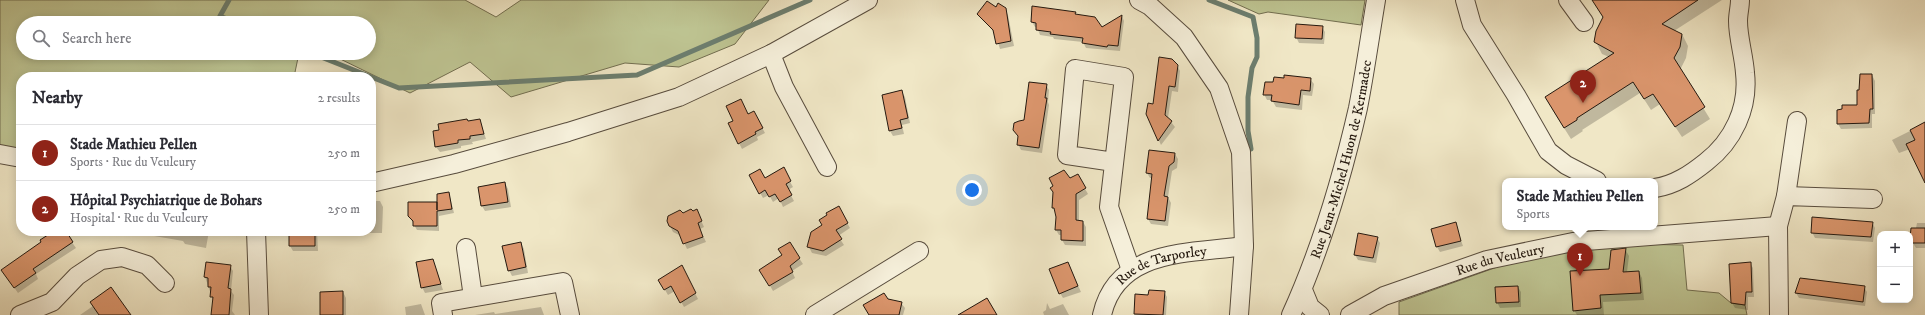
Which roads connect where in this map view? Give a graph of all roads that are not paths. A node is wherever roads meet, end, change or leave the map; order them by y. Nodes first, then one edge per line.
1 (868, 0) edge
2 (1139, 0) edge
3 (1376, 0) edge
4 (1465, 0) edge
5 (1568, 0) edge
6 (1740, 0) edge
7 (1584, 22) dead end
8 (771, 54) junction
9 (1797, 121) dead end
10 (0, 154) edge
11 (16, 157) edge
12 (1114, 162) junction
13 (827, 168) dead end
14 (1591, 178) edge
15 (376, 182) edge
16 (1658, 187) edge
17 (1786, 196) junction
18 (1873, 199) dead end
19 (1778, 226) junction
20 (256, 236) edge
21 (1244, 246) junction
22 (466, 248) dead end
23 (919, 251) dead end
24 (1131, 270) junction
25 (166, 283) dead end
26 (1303, 290) junction
27 (473, 297) junction
28 (20, 315) edge
29 (259, 315) edge
30 (443, 315) edge
31 (570, 315) edge
32 (815, 315) edge
33 (1102, 315) edge
34 (1239, 315) edge
35 (1291, 315) edge
36 (1320, 315) edge
37 (1350, 315) edge
38 (1779, 315) edge

1 - 8 street
2 - 21 street
3 - 26 street, Rue Jean-Michel Huon de Kermadec
4 - 14 street
5 - 7 street
6 - 16 street
8 - 13 street
8 - 15 street
9 - 17 street
10 - 11 street
12 - 12 street
12 - 24 street
17 - 18 street
17 - 19 street
19 - 37 street, Rue du Veuleury
19 - 38 street
20 - 29 street
21 - 24 street, Rue de Tarporley
21 - 34 street
22 - 27 street
23 - 32 street
24 - 33 street, Rue de Tarporley
25 - 28 street
26 - 35 street, Rue Jean-Michel Huon de Kermadec
26 - 36 street
27 - 30 street
27 - 31 street

